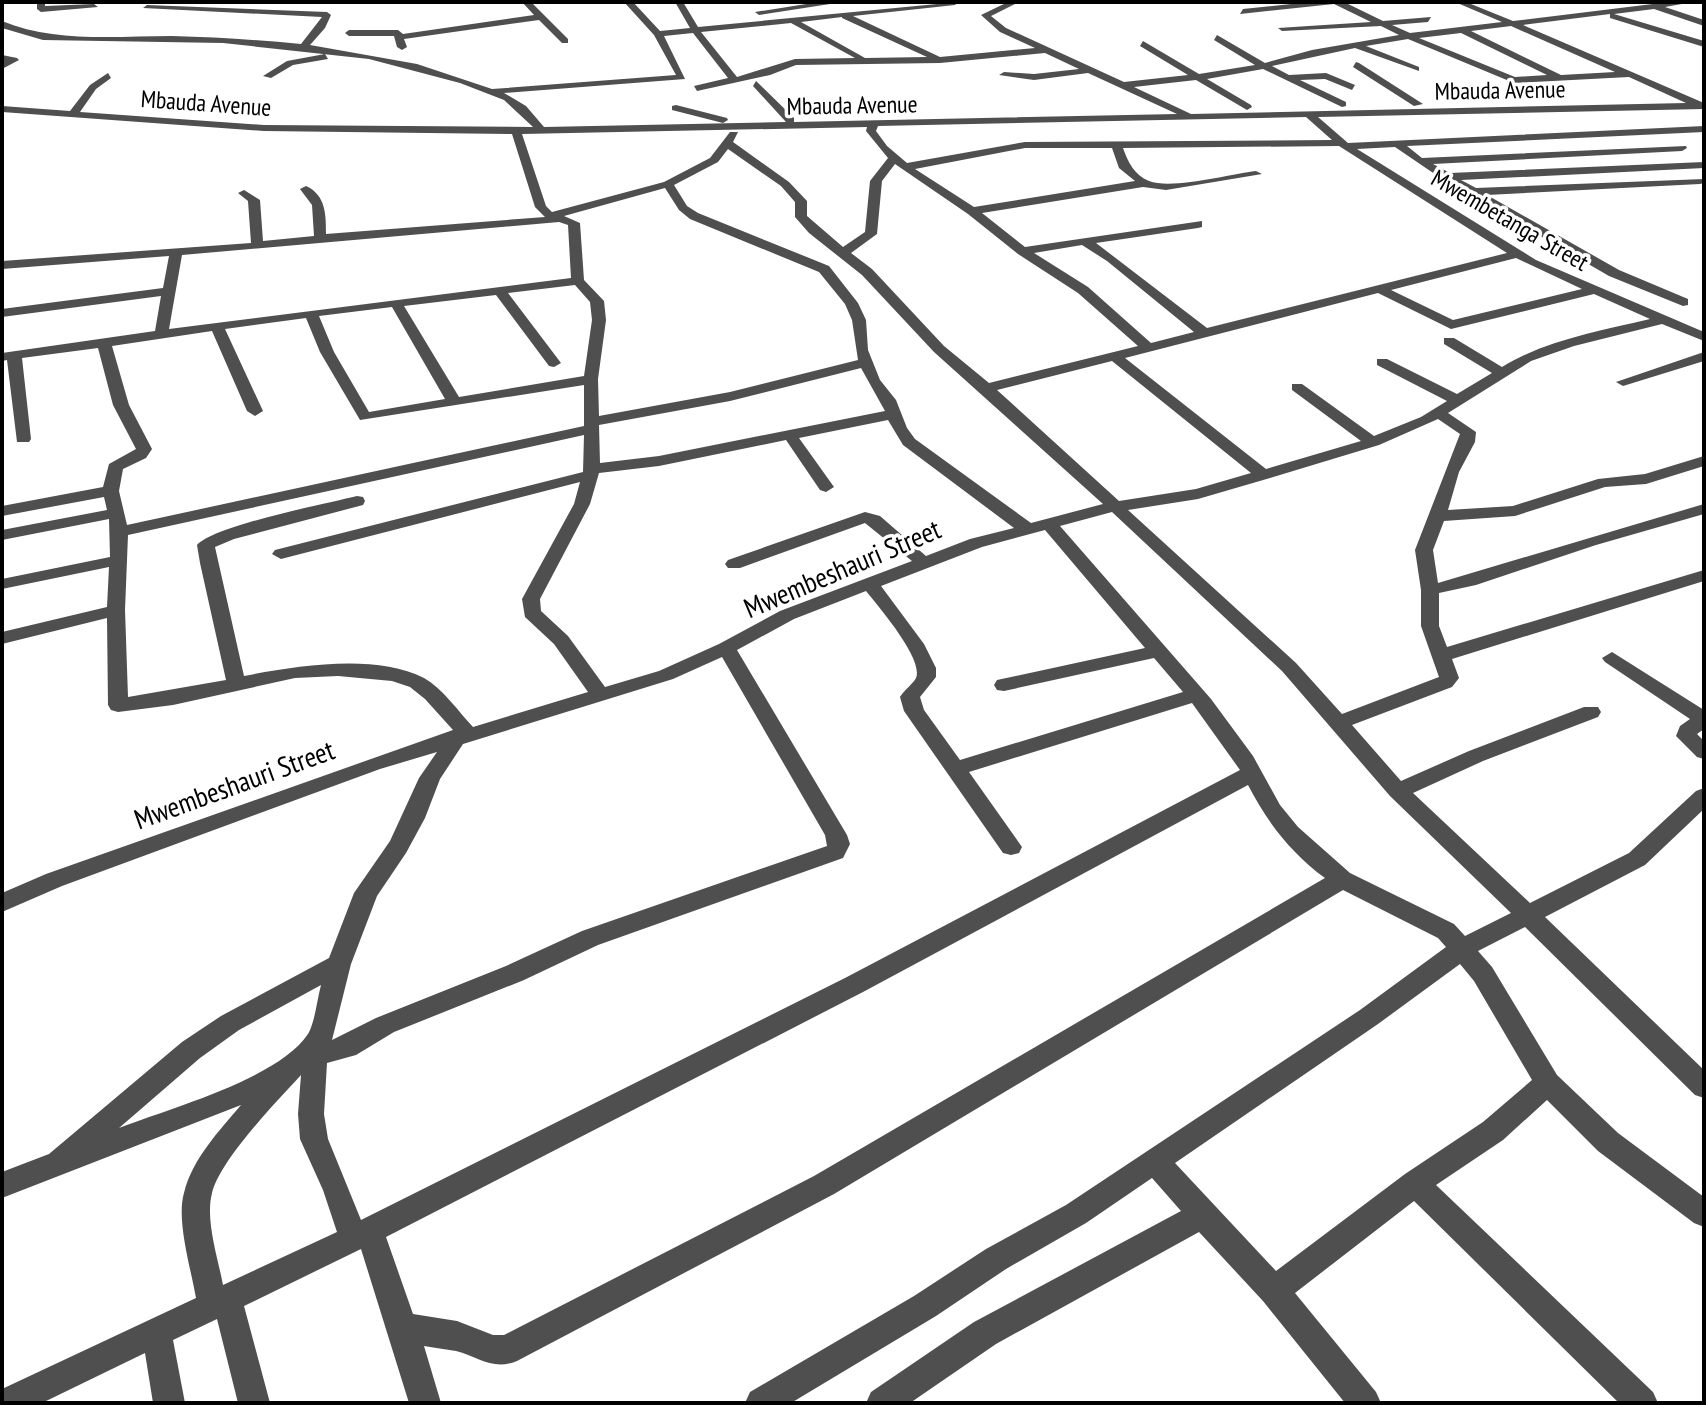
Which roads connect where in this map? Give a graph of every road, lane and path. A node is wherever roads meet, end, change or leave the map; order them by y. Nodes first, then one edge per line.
1 (41, 2) edge
2 (337, 2) edge
3 (526, 2) edge
4 (628, 2) edge
5 (839, 2) edge
6 (1015, 2) edge
7 (1256, 2) edge
8 (1337, 2) edge
9 (1459, 2) edge
10 (1640, 2) edge
11 (1692, 2) edge
12 (683, 3) edge
13 (97, 4) edge
14 (957, 4) edge
15 (1232, 5) dead end
16 (1704, 5) edge
17 (1653, 6) junction
18 (973, 11) dead end
19 (1243, 12) dead end
20 (1605, 14) junction
21 (985, 15) junction
22 (328, 16) junction
23 (845, 16) junction
24 (540, 17) junction
25 (80, 19) dead end
26 (1428, 19) dead end
27 (690, 20) junction
28 (794, 21) junction
29 (1383, 21) junction
30 (775, 23) junction
31 (1704, 23) edge
32 (2, 24) edge
33 (283, 25) dead end
34 (1514, 25) junction
35 (309, 26) dead end
36 (322, 26) junction
37 (67, 28) dead end
38 (1282, 28) dead end
39 (784, 29) dead end
40 (696, 31) junction
41 (1464, 31) junction
42 (349, 33) dead end
43 (658, 34) junction
44 (51, 36) junction
45 (1412, 36) junction
46 (401, 37) junction
47 (1217, 38) dead end
48 (565, 41) dead end
49 (1143, 44) dead end
50 (1704, 44) edge
51 (1355, 45) junction
52 (302, 48) junction
53 (1045, 50) junction
54 (812, 51) dead end
55 (349, 53) junction
56 (2, 58) edge
57 (863, 59) junction
58 (825, 60) junction
59 (940, 60) junction
60 (402, 62) junction
61 (1356, 65) dead end
62 (2, 66) edge
63 (1266, 66) junction
64 (1416, 69) dead end
65 (1090, 70) junction
66 (1632, 74) junction
67 (1004, 75) dead end
68 (108, 76) dead end
69 (268, 76) dead end
70 (1199, 77) junction
71 (1291, 77) junction
72 (733, 78) junction
73 (1562, 79) junction
74 (756, 84) dead end
75 (1125, 85) junction
76 (1352, 87) dead end
77 (697, 88) dead end
78 (490, 91) junction
79 (1678, 94) junction
80 (1342, 104) junction
81 (1418, 104) junction
82 (1702, 106) edge
83 (1247, 107) junction
84 (1654, 107) junction
85 (676, 108) dead end
86 (2, 109) edge
87 (1176, 109) junction
88 (1466, 111) junction
89 (38, 113) junction
90 (72, 115) junction
91 (1190, 116) junction
92 (1312, 118) junction
93 (790, 120) junction
94 (2, 122) edge
95 (1091, 126) junction
96 (739, 128) junction
97 (872, 128) junction
98 (516, 131) junction
99 (542, 131) junction
100 (1701, 131) edge
101 (1651, 132) junction
102 (1509, 139) junction
103 (1395, 142) junction
104 (727, 143) junction
105 (1110, 143) junction
106 (1343, 144) junction
107 (1682, 148) junction
108 (1532, 155) junction
109 (894, 158) junction
110 (1420, 161) junction
111 (1704, 163) edge
112 (905, 167) junction
113 (1556, 172) junction
114 (1256, 174) dead end
115 (1446, 177) junction
116 (1700, 181) dead end
117 (1142, 183) junction
118 (668, 184) junction
119 (1575, 186) junction
120 (306, 189) dead end
121 (1473, 192) junction
122 (244, 193) dead end
123 (1594, 199) dead end
124 (972, 211) junction
125 (556, 217) junction
126 (1198, 224) dead end
127 (320, 240) junction
128 (1084, 241) junction
129 (257, 246) junction
130 (1022, 251) junction
131 (176, 252) junction
132 (844, 252) junction
133 (1518, 254) junction
134 (2, 265) edge
135 (578, 281) junction
136 (1381, 290) junction
137 (168, 291) junction
138 (500, 291) junction
139 (1592, 291) junction
140 (1683, 302) dead end
141 (396, 303) junction
142 (2, 313) edge
143 (311, 313) junction
144 (1661, 320) junction
145 (217, 326) junction
146 (161, 334) junction
147 (1206, 334) junction
148 (1704, 337) edge
149 (1449, 341) dead end
150 (104, 343) junction
151 (1149, 348) junction
152 (8, 356) edge
153 (1114, 356) junction
154 (1704, 356) edge
155 (865, 362) junction
156 (1382, 362) dead end
157 (554, 363) dead end
158 (1502, 373) junction
159 (591, 379) junction
160 (1623, 382) dead end
161 (1297, 387) dead end
162 (984, 389) junction
163 (1457, 400) junction
164 (455, 403) junction
165 (255, 411) dead end
166 (1437, 412) junction
167 (895, 414) junction
168 (592, 425) junction
169 (789, 434) junction
170 (23, 439) dead end
171 (1373, 442) junction
172 (1704, 461) edge
173 (591, 472) junction
174 (1264, 475) junction
175 (826, 487) dead end
176 (111, 491) junction
177 (357, 501) dead end
178 (1113, 507) junction
179 (1704, 509) edge
180 (2, 511) edge
181 (1438, 516) junction
182 (118, 522) junction
183 (1038, 526) junction
184 (2, 535) edge
185 (281, 554) dead end
186 (120, 560) junction
187 (923, 562) junction
188 (734, 564) dead end
189 (1704, 575) edge
190 (2, 584) edge
191 (871, 585) junction
192 (1430, 590) junction
193 (116, 610) junction
194 (2, 638) edge
195 (726, 648) junction
196 (1159, 651) junction
197 (1443, 655) junction
198 (1612, 658) dead end
199 (236, 684) junction
200 (1004, 685) dead end
201 (1197, 695) junction
202 (601, 696) junction
203 (1591, 712) dead end
204 (1704, 719) edge
205 (1338, 723) junction
206 (462, 735) junction
207 (1704, 752) edge
208 (953, 769) junction
209 (1252, 773) junction
210 (1398, 791) junction
211 (1704, 796) edge
212 (1011, 847) dead end
213 (1342, 879) junction
214 (2, 903) edge
215 (1526, 916) junction
216 (1463, 948) junction
217 (339, 964) junction
218 (317, 1048) junction
219 (285, 1072) junction
220 (1548, 1083) junction
221 (1704, 1087) edge
222 (60, 1161) junction
223 (1156, 1162) junction
224 (1415, 1183) junction
225 (2, 1185) edge
226 (1704, 1214) edge
227 (1202, 1215) junction
228 (361, 1235) junction
229 (1274, 1291) junction
230 (220, 1302) junction
231 (403, 1328) junction
232 (156, 1332) junction
233 (7, 1403) edge
234 (169, 1403) edge
235 (254, 1403) edge
236 (425, 1403) edge
237 (761, 1403) edge
238 (882, 1403) edge
239 (1365, 1403) edge
240 (1642, 1403) edge

1 - 13 street
2 - 22 street
3 - 24 street
4 - 43 street
5 - 27 street
6 - 21 street
7 - 15 street
8 - 19 street
8 - 29 street
9 - 34 street
10 - 17 street
11 - 16 street
11 - 17 street
12 - 27 street
13 - 25 street
14 - 23 street
17 - 20 street
17 - 31 street
18 - 21 street
20 - 34 street
20 - 50 street
21 - 53 street
22 - 33 street
22 - 36 street
23 - 28 street
23 - 59 street
24 - 46 street
24 - 48 street
26 - 29 street
27 - 40 street
28 - 30 street
28 - 57 street
29 - 38 street
29 - 45 street
30 - 39 street
30 - 40 street
32 - 44 street
34 - 41 street
34 - 66 street
35 - 36 street
36 - 52 street
37 - 44 street
40 - 43 street
40 - 72 street
41 - 45 street
41 - 73 street
42 - 46 street
43 - 78 street
44 - 52 street
45 - 51 street
45 - 73 street
46 - 60 street
47 - 63 street
49 - 70 street
51 - 63 street
51 - 64 street
52 - 55 street
53 - 59 street
53 - 65 street
54 - 58 street
55 - 60 street
55 - 69 street
56 - 62 street
57 - 58 street
57 - 59 street
58 - 72 street
60 - 78 street
61 - 81 street
63 - 70 street
63 - 71 street
65 - 67 street
65 - 75 street
66 - 73 street
66 - 79 street
68 - 90 street
70 - 75 street
70 - 83 street
71 - 76 street
71 - 80 street
72 - 77 street
74 - 93 street
75 - 87 street
78 - 99 street
79 - 81 street
79 - 82 street
80 - 81 street
80 - 83 street
82 - 84 street, Mbauda Avenue
83 - 87 street
84 - 88 street, Mbauda Avenue
84 - 100 street
85 - 93 street
86 - 89 street, Mbauda Avenue
87 - 91 street
87 - 93 street
88 - 92 street, Mbauda Avenue
88 - 102 street
89 - 90 street, Mbauda Avenue
89 - 94 street
90 - 98 street, Mbauda Avenue
91 - 92 street, Mbauda Avenue
91 - 97 street, Mbauda Avenue
92 - 95 street
92 - 106 street, Mwembetanga Street
95 - 97 street
95 - 105 street
96 - 97 street, Mbauda Avenue
96 - 99 street, Mbauda Avenue
96 - 104 street
97 - 109 street
98 - 99 street, Mbauda Avenue
98 - 125 street
100 - 101 street
101 - 102 street
101 - 107 street
102 - 103 street
102 - 108 street
103 - 106 street
103 - 110 street
104 - 118 street
104 - 132 street
105 - 106 street
105 - 112 street
105 - 117 street
106 - 133 street, Mwembetanga Street
107 - 108 street
107 - 111 street
108 - 110 street
108 - 113 street
109 - 112 street
109 - 132 street
110 - 115 street
111 - 113 street
112 - 124 street
113 - 115 street
113 - 119 street
114 - 117 street
115 - 121 street
116 - 119 street
117 - 124 street
118 - 125 street
118 - 155 street
119 - 121 street
119 - 123 street
120 - 127 street
121 - 140 street
122 - 129 street
124 - 130 street
125 - 127 street
125 - 135 street
126 - 128 street
127 - 129 street
128 - 130 street
128 - 147 street
129 - 131 street
130 - 151 street
131 - 134 street
131 - 137 street
132 - 162 street
133 - 136 street
133 - 139 street, Mwembetanga Street
135 - 138 street
135 - 159 street
136 - 139 street
136 - 147 street
137 - 142 street
137 - 146 street
138 - 141 street
138 - 157 street
139 - 144 street, Mwembetanga Street
141 - 143 street
141 - 164 street
143 - 145 street
143 - 164 street
144 - 148 street, Mwembetanga Street
144 - 158 street, Mwembeshauri Street
145 - 146 street
145 - 165 street
146 - 150 street
147 - 151 street
149 - 158 street
150 - 152 street
150 - 176 street
151 - 153 street
152 - 170 street
153 - 162 street
153 - 174 street
154 - 160 street
155 - 167 street
155 - 168 street
156 - 163 street
158 - 163 street, Mwembeshauri Street
159 - 164 street
159 - 168 street
161 - 171 street
162 - 178 street
163 - 166 street, Mwembeshauri Street
166 - 171 street, Mwembeshauri Street
166 - 181 street
167 - 169 street
167 - 183 street
168 - 173 street
168 - 182 street
169 - 173 street
169 - 175 street
171 - 174 street, Mwembeshauri Street
172 - 181 street
173 - 185 street
173 - 202 street
174 - 178 street, Mwembeshauri Street
176 - 180 street
176 - 182 street
177 - 199 street
178 - 183 street, Mwembeshauri Street
178 - 205 street
179 - 192 street
181 - 192 street
182 - 184 street
182 - 186 street
183 - 187 street, Mwembeshauri Street
183 - 196 street
186 - 190 street
186 - 193 street
187 - 188 street
187 - 191 street, Mwembeshauri Street
189 - 197 street
191 - 195 street, Mwembeshauri Street
191 - 208 street
192 - 197 street
193 - 194 street
193 - 199 street
195 - 202 street, Mwembeshauri Street
195 - 218 street
196 - 200 street
196 - 201 street
197 - 205 street
198 - 204 street
199 - 206 street
201 - 208 street
201 - 209 street
202 - 206 street, Mwembeshauri Street
203 - 210 street
204 - 207 street
205 - 210 street
206 - 214 street, Mwembeshauri Street
206 - 217 street
208 - 212 street
209 - 213 street
209 - 228 street
210 - 215 street
211 - 215 street
213 - 216 street
213 - 231 street
215 - 216 street
215 - 221 street
216 - 220 street
216 - 223 street
217 - 218 street
217 - 222 street
218 - 219 street
218 - 228 street
219 - 222 street
219 - 230 street
220 - 224 street
220 - 226 street
222 - 225 street
223 - 227 street
223 - 237 street
224 - 229 street
224 - 240 street
227 - 229 street
227 - 238 street
228 - 230 street
228 - 231 street
229 - 239 street
230 - 232 street
230 - 235 street
231 - 236 street
232 - 233 street
232 - 234 street

